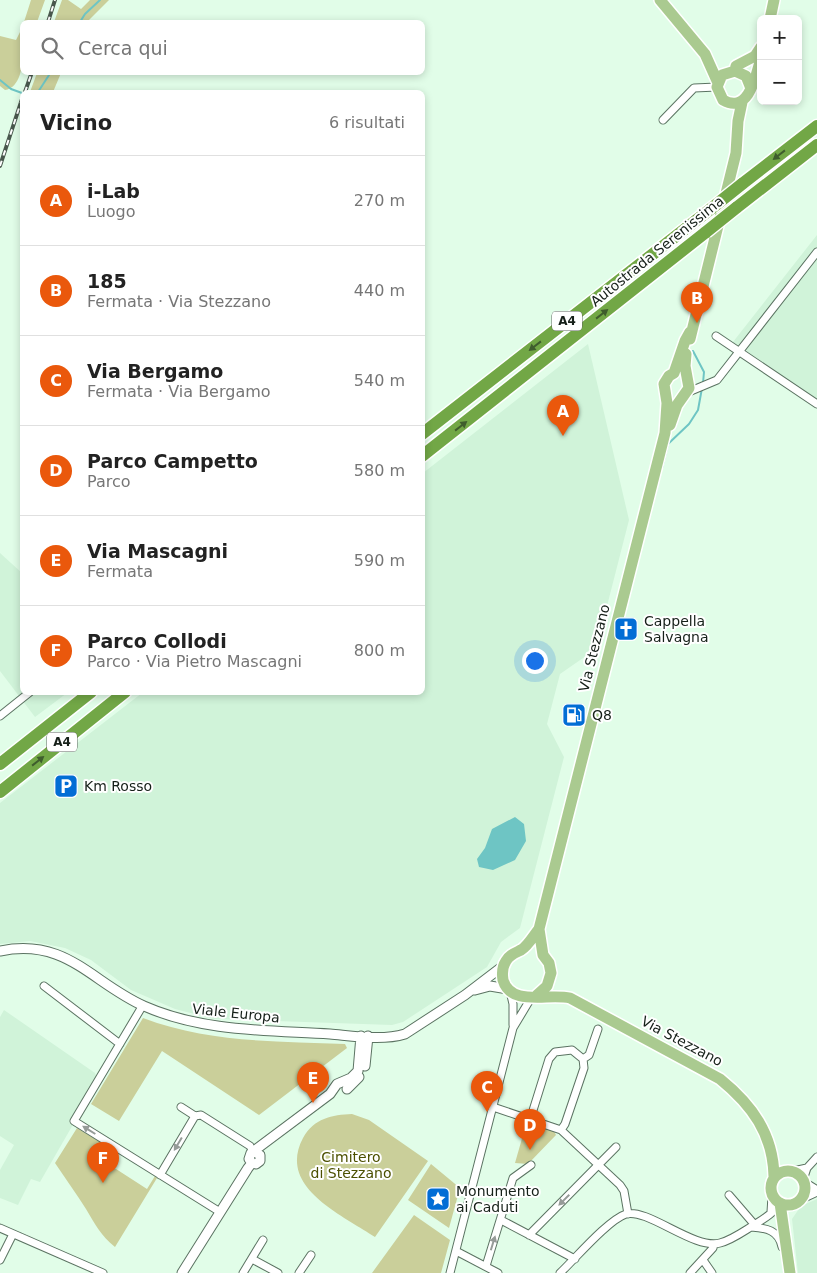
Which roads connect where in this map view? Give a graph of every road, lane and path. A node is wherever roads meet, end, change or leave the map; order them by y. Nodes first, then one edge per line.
1 (660, 0) edge
2 (774, 0) edge
3 (771, 15) edge
4 (757, 53) edge
5 (705, 54) junction
6 (760, 60) edge
7 (733, 71) junction
8 (717, 85) junction
9 (750, 86) junction
10 (742, 102) junction
11 (728, 103) junction
12 (663, 120) dead end
13 (817, 126) edge
14 (817, 145) edge
15 (736, 153) junction
16 (817, 252) edge
17 (690, 332) junction
18 (716, 336) dead end
19 (740, 352) junction
20 (674, 373) junction
21 (687, 378) junction
22 (699, 386) junction
23 (664, 387) junction
24 (686, 394) junction
25 (817, 404) edge
26 (425, 432) edge
27 (665, 432) junction
28 (425, 454) edge
29 (26, 695) edge
30 (87, 695) edge
31 (121, 695) edge
32 (0, 716) edge
33 (0, 764) edge
34 (0, 792) edge
35 (538, 929) junction
36 (522, 950) junction
37 (0, 952) edge
38 (543, 955) junction
39 (504, 966) junction
40 (550, 968) junction
41 (44, 986) dead end
42 (509, 990) junction
43 (468, 993) junction
44 (534, 996) junction
45 (570, 998) junction
46 (143, 1006) junction
47 (513, 1028) junction
48 (598, 1029) dead end
49 (364, 1036) junction
50 (120, 1044) junction
51 (582, 1059) junction
52 (492, 1106) junction
53 (181, 1107) dead end
54 (195, 1116) junction
55 (530, 1120) junction
56 (561, 1130) junction
57 (616, 1147) dead end
58 (255, 1152) junction
59 (774, 1157) junction
60 (817, 1157) edge
61 (531, 1165) dead end
62 (598, 1165) junction
63 (807, 1168) junction
64 (791, 1171) junction
65 (160, 1174) junction
66 (774, 1176) junction
67 (804, 1181) junction
68 (817, 1191) edge
69 (729, 1195) dead end
70 (797, 1201) junction
71 (776, 1203) junction
72 (220, 1212) junction
73 (628, 1214) junction
74 (500, 1220) junction
75 (753, 1226) junction
76 (0, 1228) edge
77 (14, 1234) junction
78 (529, 1236) junction
79 (263, 1240) dead end
80 (714, 1244) junction
81 (456, 1251) junction
82 (311, 1255) dead end
83 (252, 1259) junction
84 (575, 1259) junction
85 (0, 1260) edge
86 (703, 1260) junction
87 (486, 1266) junction
88 (103, 1273) edge
89 (182, 1273) edge
90 (243, 1273) edge
91 (278, 1273) edge
92 (299, 1273) edge
93 (450, 1273) edge
94 (498, 1273) edge
95 (560, 1273) edge
96 (690, 1273) edge
97 (712, 1273) edge
98 (791, 1273) edge

1 - 5 main road
2 - 3 main road
4 - 7 main road
5 - 7 main road
5 - 8 main road, Via Stezzano
6 - 9 main road, Via Stezzano
7 - 8 main road
7 - 9 main road
8 - 11 main road, Via Stezzano
8 - 12 street
9 - 10 main road, Via Stezzano
10 - 11 main road
10 - 15 main road, Via Stezzano
11 - 15 main road, Via Stezzano
13 -> 26 highway, Autostrada Serenissima / A4, bridge
28 -> 14 highway, Autostrada Serenissima / A4, bridge
15 - 17 main road, Via Stezzano
16 - 19 street
17 - 20 main road, Via Stezzano
17 - 21 main road, Via Stezzano
18 - 19 street
19 - 22 street
19 - 25 street
20 - 21 main road
20 - 23 main road, Via Stezzano
21 - 22 street
21 - 24 main road, Via Stezzano
22 - 24 street
23 - 24 main road
23 - 27 main road, Via Stezzano
24 - 27 main road, Via Stezzano
27 - 35 main road, Via Stezzano
29 - 32 street
30 - 33 highway, A4
34 -> 31 highway, A4
35 - 36 main road, Via Stezzano
35 - 38 main road, Via Stezzano
36 - 38 main road
36 - 39 main road, Via Stezzano
37 - 46 street, Viale Europa
38 - 40 main road, Via Stezzano
39 - 42 main road
39 - 43 street
40 - 44 main road
40 - 45 main road, Via Stezzano
41 - 50 street
42 - 43 street
42 - 44 main road
42 - 47 street
43 - 49 street, Viale Europa
44 - 45 main road, Via Stezzano
44 - 47 street
45 - 59 main road, Via Stezzano
46 - 49 street, Viale Europa
46 - 50 street
47 - 52 street
48 - 51 street
49 - 58 street
65 -> 50 street
51 - 55 street
51 - 56 street
52 - 55 street
52 - 81 street
53 - 54 street
54 - 58 street
54 -> 65 street
55 - 56 street
56 - 62 street
57 - 62 street
58 - 72 street
59 - 64 main road
59 - 66 main road
60 - 63 street
61 - 74 street
62 - 73 street
62 -> 78 street
63 - 64 street
63 - 67 street
64 - 66 main road
64 - 67 main road
65 - 72 street
66 - 71 main road
67 - 68 street
67 - 70 main road
68 - 70 street
69 - 75 street
70 - 71 main road
70 - 98 main road
71 - 75 street
71 - 98 main road
72 - 89 street
73 - 80 street
73 - 84 street
74 - 78 street
87 -> 74 street
75 - 80 street
75 - 98 street
76 - 77 street
77 - 85 street
77 - 88 street
78 - 84 street
79 - 83 street
80 - 86 street
81 - 87 street
81 - 93 street
82 - 92 street
83 - 90 street
83 - 91 street
84 - 95 street
86 - 96 street
86 - 97 street
87 - 94 street

